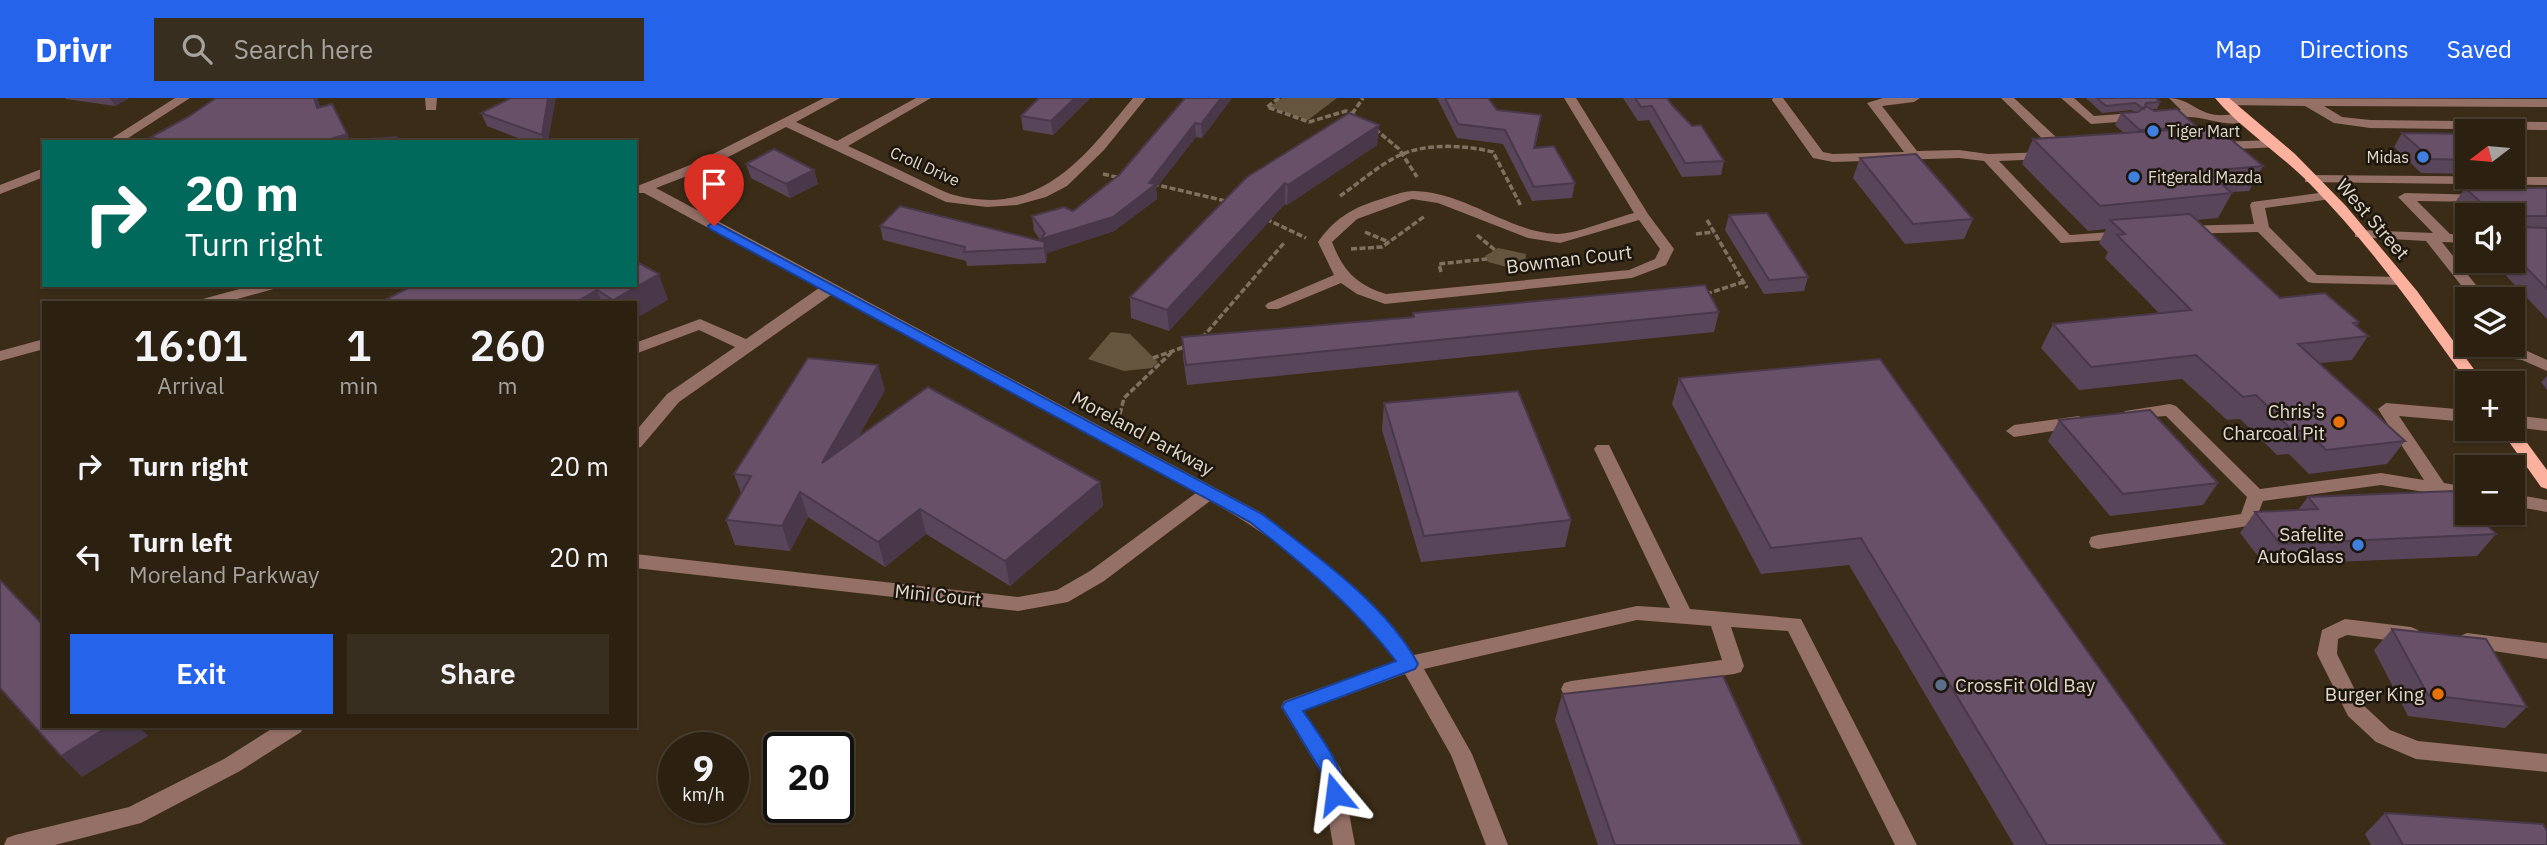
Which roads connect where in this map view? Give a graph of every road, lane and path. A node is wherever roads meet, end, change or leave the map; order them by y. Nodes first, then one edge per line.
1 (184, 98) edge
2 (834, 98) edge
3 (925, 98) edge
4 (1140, 98) edge
5 (1279, 98) edge
6 (1363, 98) edge
7 (1570, 98) edge
8 (1914, 98) edge
9 (2007, 98) edge
10 (2067, 98) edge
11 (2175, 98) edge
12 (2304, 99) edge
13 (1778, 100) dead end
14 (2223, 100) edge
15 (2370, 100) edge
16 (2547, 103) edge
17 (2112, 107) edge
18 (2151, 110) edge
19 (2193, 113) junction
20 (1352, 114) junction
21 (2244, 118) junction
22 (1364, 122) edge
23 (787, 123) junction
24 (2547, 126) edge
25 (1373, 128) edge
26 (115, 140) edge
27 (2275, 144) junction
28 (838, 146) junction
29 (2197, 146) edge
30 (2086, 152) edge
31 (1402, 154) junction
32 (2066, 154) junction
33 (1914, 156) junction
34 (1988, 158) junction
35 (42, 173) edge
36 (1103, 174) dead end
37 (1129, 179) edge
38 (2311, 179) junction
39 (2547, 181) edge
40 (1142, 182) edge
41 (1417, 188) dead end
42 (0, 190) edge
43 (640, 190) edge
44 (1340, 196) dead end
45 (2326, 196) junction
46 (2501, 198) edge
47 (1233, 204) edge
48 (1521, 206) dead end
49 (1257, 215) edge
50 (1428, 215) dead end
51 (1642, 215) junction
52 (1707, 220) dead end
53 (2262, 228) junction
54 (2162, 231) edge
55 (1714, 232) junction
56 (1696, 234) dead end
57 (2135, 234) edge
58 (2360, 234) junction
59 (1376, 236) dead end
60 (2431, 238) junction
61 (2447, 239) junction
62 (2455, 239) edge
63 (1313, 240) dead end
64 (1284, 243) dead end
65 (1390, 243) junction
66 (1351, 249) dead end
67 (1486, 259) dead end
68 (1342, 277) junction
69 (1743, 282) junction
70 (2400, 282) junction
71 (1445, 283) dead end
72 (264, 287) edge
73 (2470, 287) edge
74 (830, 288) junction
75 (1747, 288) dead end
76 (1695, 299) edge
77 (212, 301) edge
78 (1273, 306) dead end
79 (1212, 341) edge
80 (1200, 342) junction
81 (42, 345) edge
82 (747, 346) junction
83 (2451, 347) junction
84 (2455, 347) edge
85 (637, 348) edge
86 (1173, 351) junction
87 (2525, 355) edge
88 (4, 357) edge
89 (1153, 358) dead end
90 (2547, 366) edge
91 (2468, 371) edge
92 (1120, 414) dead end
93 (2455, 415) edge
94 (2118, 417) edge
95 (2092, 421) edge
96 (2525, 422) edge
97 (2547, 425) edge
98 (2014, 431) dead end
99 (637, 441) edge
100 (2517, 441) edge
101 (1603, 449) dead end
102 (2547, 483) edge
103 (2439, 489) junction
104 (2455, 491) edge
105 (1209, 493) junction
106 (2256, 496) junction
107 (2525, 502) edge
108 (2547, 506) edge
109 (2098, 542) dead end
110 (637, 561) edge
111 (1684, 616) junction
112 (1718, 618) junction
113 (2426, 637) edge
114 (2453, 640) edge
115 (2547, 651) edge
116 (1409, 664) junction
117 (1570, 688) dead end
118 (291, 728) edge
119 (2547, 763) edge
120 (15, 845) edge
121 (1344, 845) edge
122 (1497, 845) edge
123 (1906, 845) edge

1 - 26 street
2 - 23 street
3 - 28 street
4 - 28 street, Croll Drive
5 - 20 path
6 - 20 path
7 - 51 street
8 - 33 street
9 - 32 street
10 - 17 street
11 - 19 street
12 - 14 street
12 - 15 street
12 - 24 street
13 - 33 street
14 - 21 main road, West Street
15 - 16 street
18 - 19 street
19 - 21 street
20 - 22 path
21 - 27 main road, West Street
23 - 28 street, Croll Drive
23 - 43 street
25 - 31 path
27 - 29 street
27 - 38 main road, West Street
30 - 32 street
31 - 41 path
31 - 44 path
31 - 48 path
32 - 34 street
33 - 34 street
34 - 57 street
35 - 42 street
36 - 37 path
38 - 39 street
38 - 45 main road, West Street
40 - 47 path
43 - 74 street, Moreland Parkway
45 - 53 street
45 - 58 main road, West Street
46 - 61 street
49 - 63 path
50 - 65 path
51 - 68 street, Bowman Court
51 - 68 street, Bowman Court
52 - 55 path
53 - 54 street
53 - 70 street
55 - 56 path
55 - 69 path
58 - 60 street
58 - 70 main road, West Street
59 - 65 path
60 - 61 street
60 - 73 street
61 - 62 street
64 - 80 path
65 - 66 path
67 - 71 path
68 - 78 street
69 - 75 path
69 - 76 path
70 - 83 main road, West Street
72 - 77 street
74 - 82 street
74 - 105 street, Moreland Parkway
79 - 80 path
80 - 86 path
81 - 88 street
82 - 85 street
82 - 99 street
83 - 84 street
83 - 91 main road, West Street
86 - 89 path
86 - 92 path
87 - 90 street
93 - 103 street
94 - 106 street
95 - 98 street
96 - 97 street
100 - 102 main road
101 - 111 street
103 - 104 street
103 - 106 street
105 - 110 street, Mini Court
105 - 116 street, Moreland Parkway
106 - 109 street
107 - 108 street
111 - 112 street
111 - 116 street
112 - 117 street
112 - 123 street
113 - 119 street
114 - 115 street
116 - 121 street
116 - 122 street, Moreland Parkway
118 - 120 street

